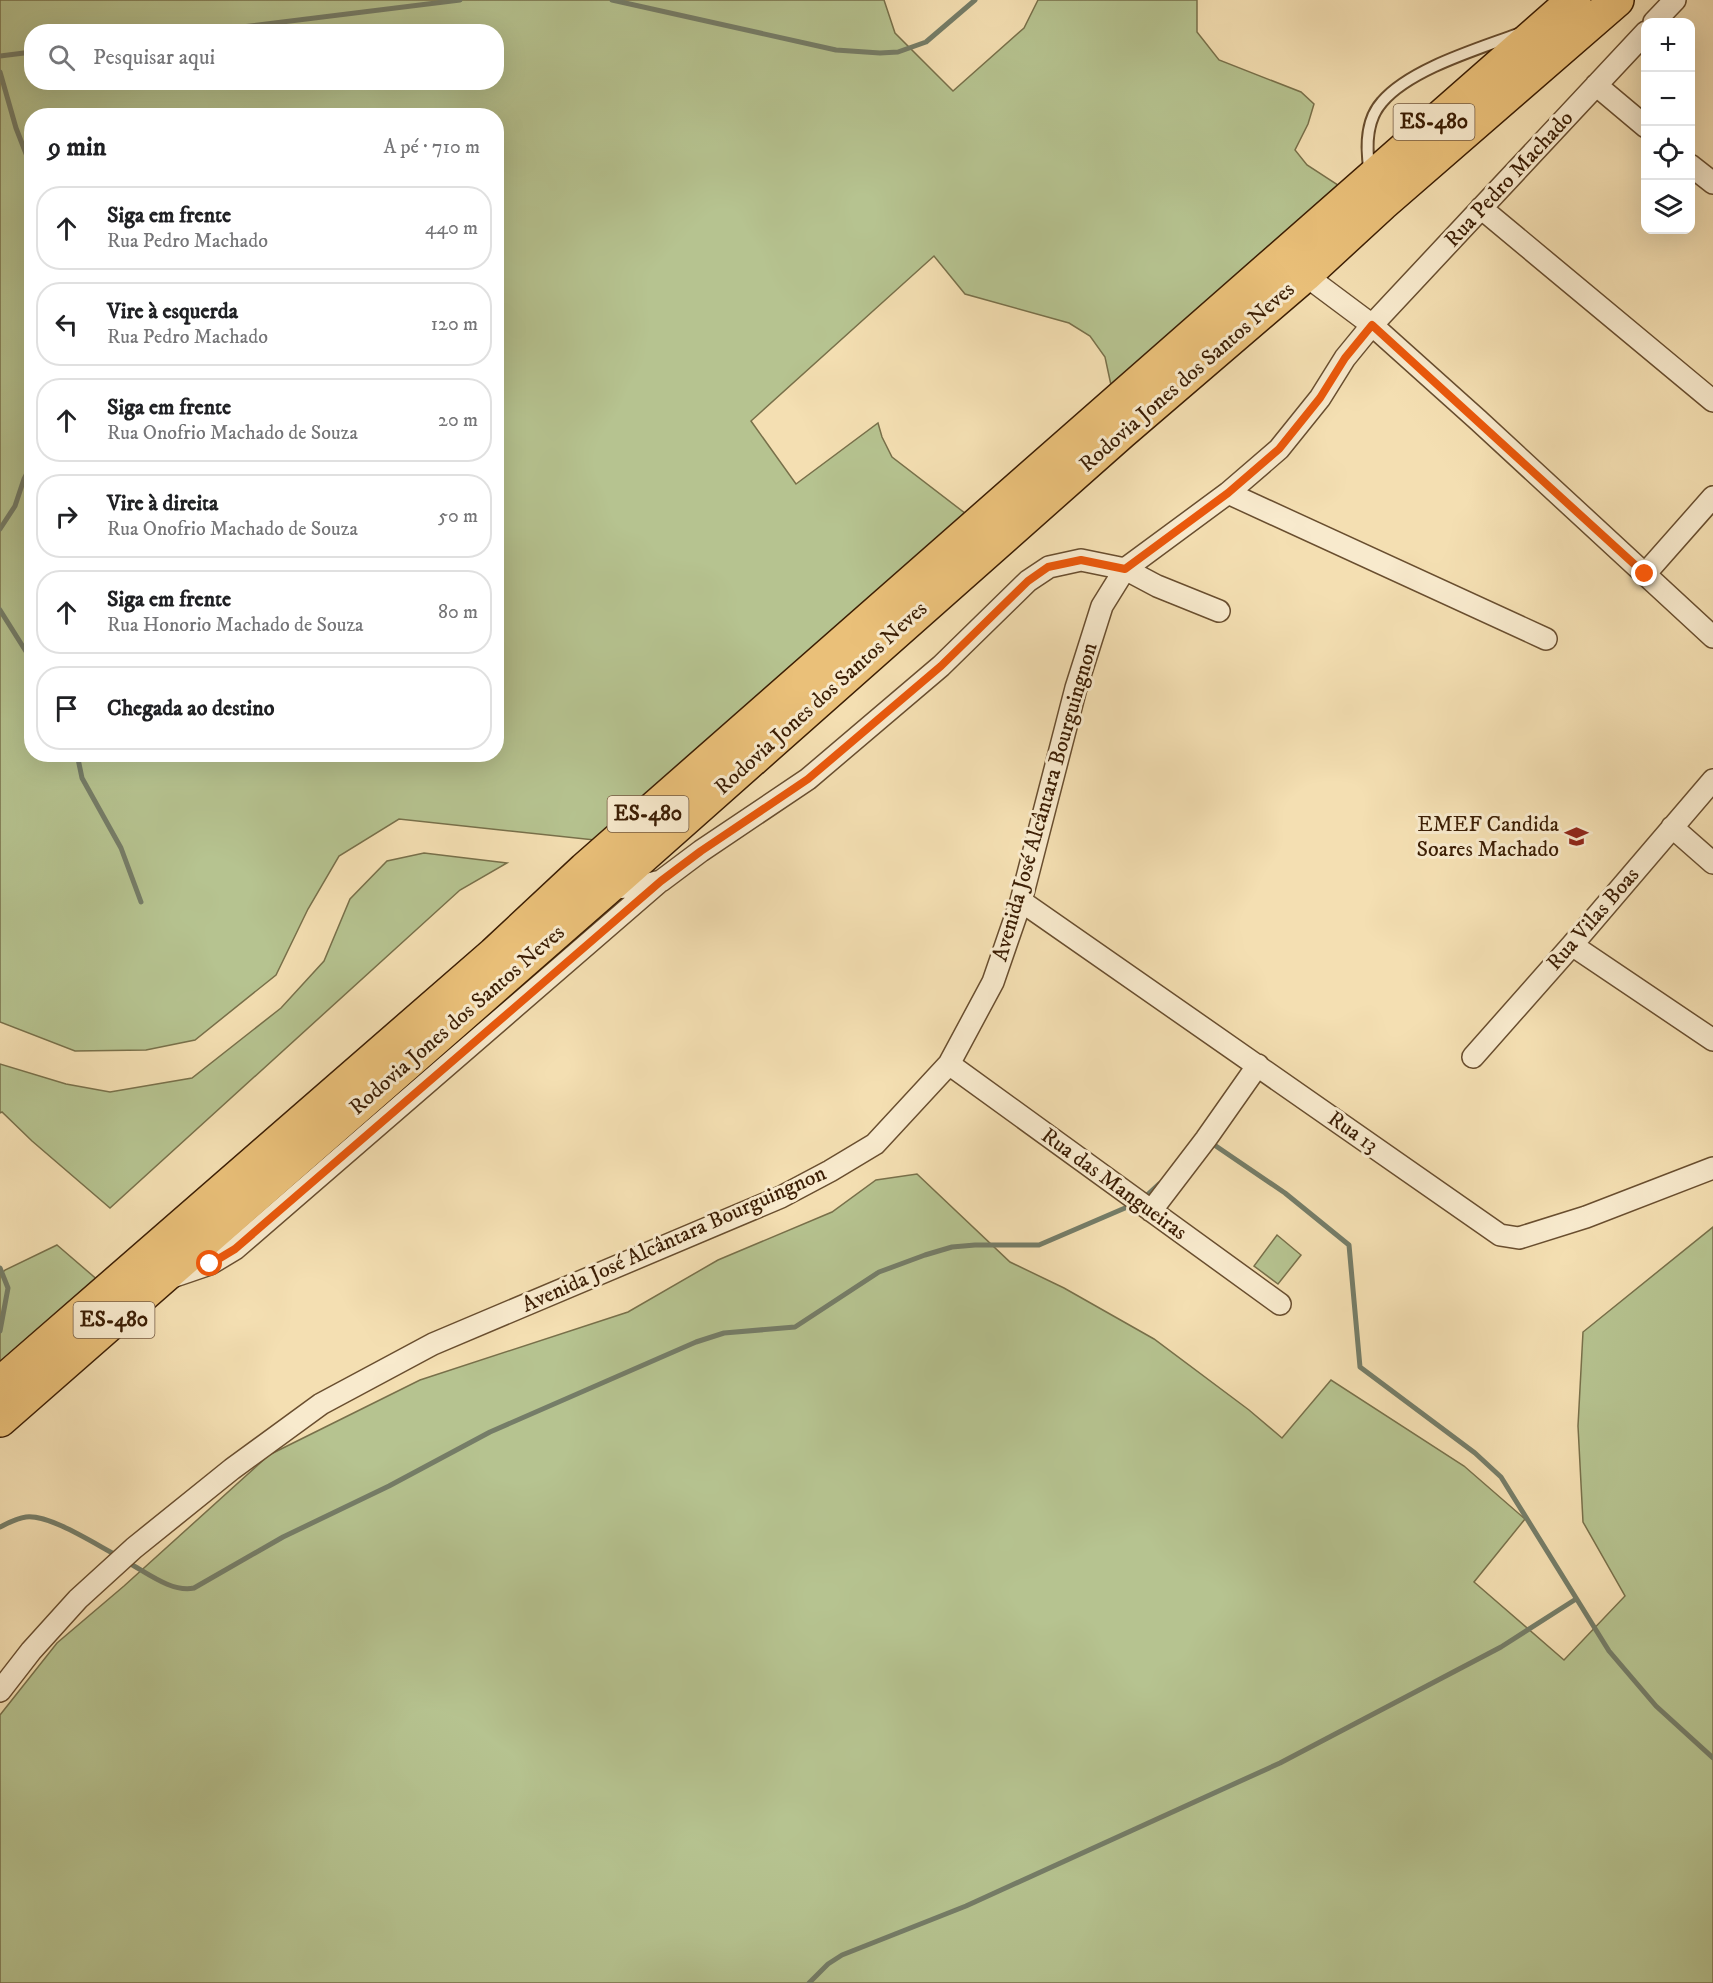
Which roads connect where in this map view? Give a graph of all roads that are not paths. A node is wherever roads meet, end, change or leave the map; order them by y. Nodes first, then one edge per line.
1 (1574, 0) edge
2 (1617, 0) edge
3 (1676, 0) edge
4 (1658, 18) edge
5 (1549, 23) junction
6 (1641, 37) edge
7 (1596, 85) junction
8 (1645, 126) edge
9 (1695, 169) edge
10 (1713, 183) edge
11 (1377, 190) junction
12 (1481, 208) junction
13 (1305, 274) junction
14 (1372, 325) junction
15 (1713, 401) edge
16 (1228, 493) junction
17 (1713, 497) edge
18 (1125, 569) junction
19 (1645, 574) junction
20 (1220, 611) dead end
21 (1713, 637) edge
22 (1546, 639) dead end
23 (1713, 780) edge
24 (1672, 826) junction
25 (1713, 863) edge
26 (661, 881) junction
27 (606, 889) junction
28 (1021, 901) junction
29 (1572, 945) junction
30 (1713, 1040) edge
31 (1473, 1056) dead end
32 (949, 1064) junction
33 (1258, 1065) junction
34 (1713, 1168) edge
35 (1151, 1211) junction
36 (156, 1282) junction
37 (1280, 1304) dead end
38 (0, 1384) edge
39 (0, 1420) edge
40 (0, 1691) edge

1 - 5 main road, Rodovia Jones dos Santos Neves / ES-480
2 - 11 main road, Rodovia Jones dos Santos Neves / ES-480
3 - 4 street
5 - 11 main road, Rodovia Jones dos Santos Neves / ES-480
5 - 11 lane
6 - 7 street, Rua Pedro Machado
7 - 8 street
7 - 12 street, Rua Pedro Machado
9 - 10 street
11 - 13 main road, Rodovia Jones dos Santos Neves / ES-480
11 - 38 main road, Rodovia Jones dos Santos Neves / ES-480
12 - 14 street, Rua Pedro Machado
12 - 15 street
13 - 14 street
13 - 27 main road, Rodovia Jones dos Santos Neves / ES-480
14 - 16 street, Rua Pedro Machado
14 - 19 street
16 - 18 street
16 - 22 street
17 - 19 street
18 - 20 street
18 - 26 street
18 - 28 street, Avenida José Alcântara Bourguingnon
19 - 21 street
23 - 24 street, Rua Vilas Boas
24 - 25 street
24 - 29 street, Rua Vilas Boas
26 - 27 street
26 - 36 street
27 - 36 main road, Rodovia Jones dos Santos Neves / ES-480
28 - 32 street, Avenida José Alcântara Bourguingnon
28 - 33 street, Rua 13
29 - 30 street
29 - 31 street, Rua Vilas Boas
32 - 35 street, Rua das Mangueiras
32 - 40 street, Avenida José Alcântara Bourguingnon
33 - 34 street, Rua 13
33 - 35 street
35 - 37 street, Rua das Mangueiras
36 - 39 main road, Rodovia Jones dos Santos Neves / ES-480

